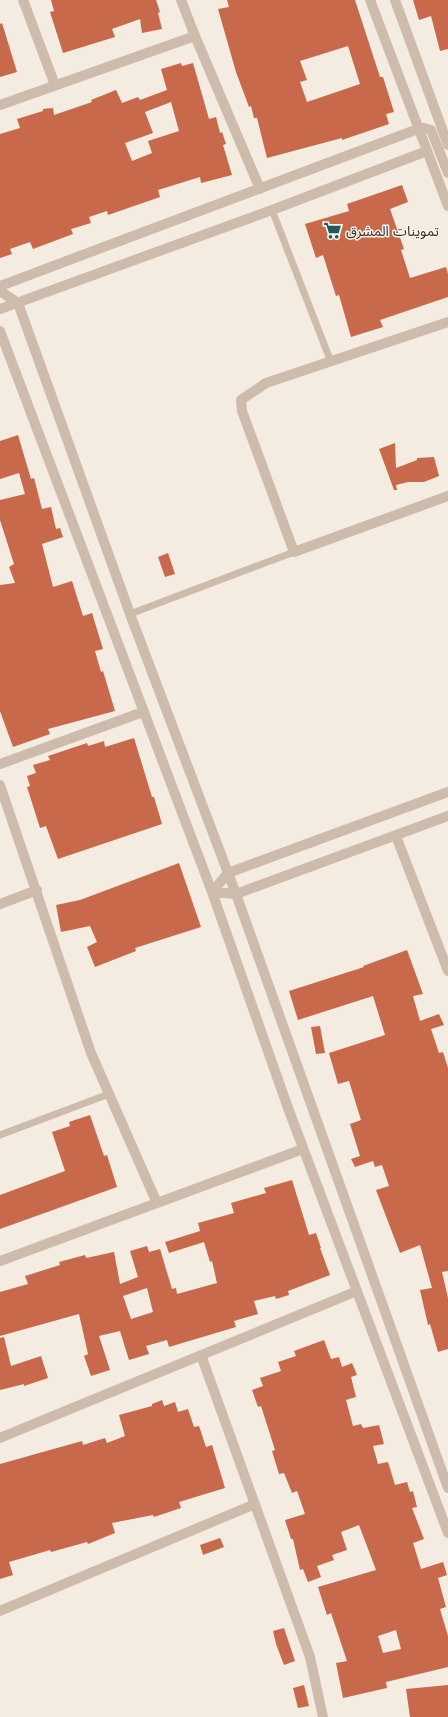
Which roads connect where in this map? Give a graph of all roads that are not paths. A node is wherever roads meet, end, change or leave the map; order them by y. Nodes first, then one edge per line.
1 (23, 0) edge
2 (181, 0) edge
3 (370, 0) edge
4 (394, 0) edge
5 (195, 36) junction
6 (55, 85) junction
7 (0, 105) edge
8 (418, 129) junction
9 (448, 145) edge
10 (427, 151) junction
11 (448, 173) edge
12 (260, 189) junction
13 (448, 206) edge
14 (272, 210) junction
15 (0, 286) edge
16 (0, 291) edge
17 (18, 303) junction
18 (0, 309) edge
19 (448, 322) edge
20 (0, 331) edge
21 (331, 362) junction
22 (448, 496) edge
23 (294, 552) junction
24 (130, 614) junction
25 (143, 712) junction
26 (0, 764) edge
27 (0, 785) edge
28 (448, 792) edge
29 (448, 816) edge
30 (396, 836) junction
31 (228, 873) junction
32 (37, 890) junction
33 (212, 892) junction
34 (236, 894) junction
35 (0, 904) edge
36 (448, 971) edge
37 (109, 1094) junction
38 (0, 1135) edge
39 (304, 1148) junction
40 (157, 1203) junction
41 (0, 1261) edge
42 (357, 1291) junction
43 (201, 1355) junction
44 (0, 1438) edge
45 (446, 1476) edge
46 (448, 1488) edge
47 (255, 1504) junction
48 (448, 1533) edge
49 (0, 1611) edge
50 (323, 1717) edge

1 - 6 street
2 - 5 street
3 - 8 street
4 - 9 street
5 - 6 street
5 - 12 street
6 - 7 street
8 - 10 street
8 - 11 street
8 - 12 street
10 - 13 street
10 - 14 street
12 - 15 street
14 - 17 street
14 - 21 lane
16 - 17 street
17 - 18 street
17 - 24 street
19 - 21 street
20 - 25 street
21 - 23 street
22 - 23 street
23 - 24 lane
24 - 31 street
25 - 26 street
25 - 33 street
27 - 32 street
28 - 31 street
29 - 30 street
30 - 34 street
30 - 36 street
31 - 33 street
31 - 34 street
32 - 35 street
32 - 37 street
33 - 34 street
33 - 39 street
34 - 45 street
37 - 38 lane
37 - 40 street
39 - 40 street
39 - 42 street
40 - 41 street
42 - 43 street
42 - 48 street
43 - 44 street
43 - 47 street
45 - 46 street
47 - 49 street
47 - 50 street

